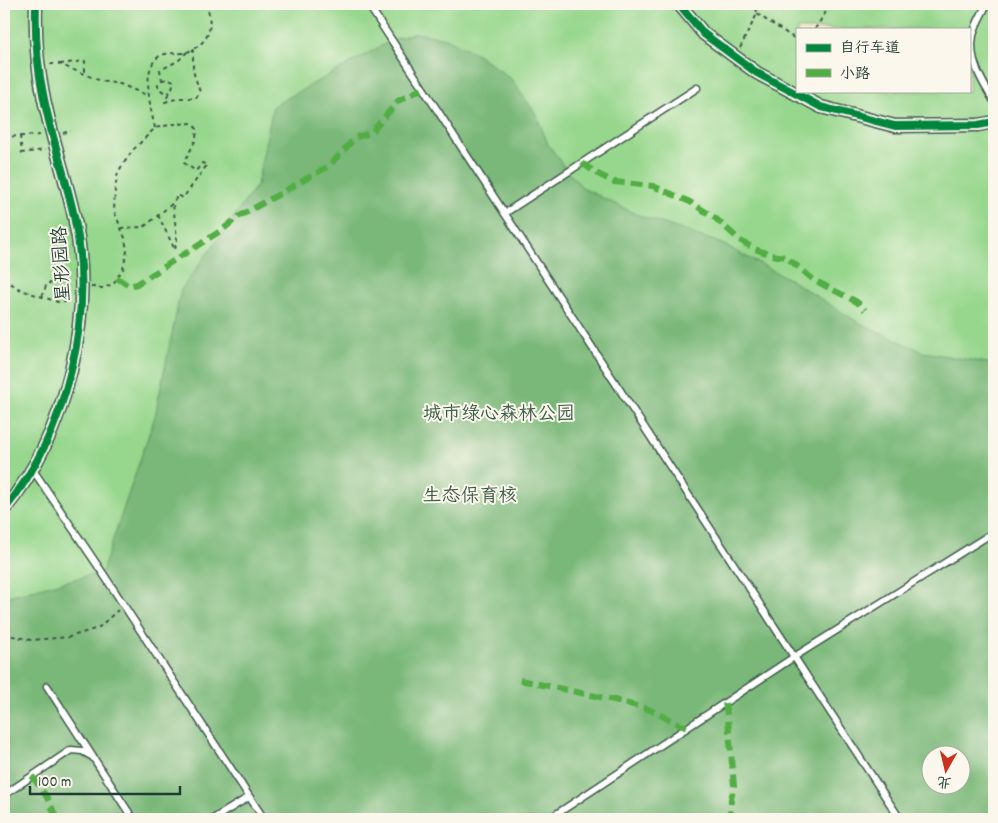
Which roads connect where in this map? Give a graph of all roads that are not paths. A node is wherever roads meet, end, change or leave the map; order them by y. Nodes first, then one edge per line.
1 (36, 4) edge
2 (368, 4) edge
3 (679, 4) edge
4 (987, 4) edge
5 (697, 88) dead end
6 (994, 101) edge
7 (994, 122) edge
8 (505, 213) junction
9 (33, 470) junction
10 (4, 510) edge
11 (994, 532) edge
12 (794, 657) junction
13 (47, 686) dead end
14 (92, 756) junction
15 (4, 795) edge
16 (249, 797) junction
17 (133, 819) edge
18 (213, 819) edge
19 (264, 819) edge
20 (549, 819) edge
21 (900, 819) edge

1 - 9 street, 星形园路
2 - 8 lane
3 - 7 street
4 - 6 lane
5 - 8 lane
8 - 12 lane
9 - 10 street, 星形园路
9 - 16 lane
11 - 12 lane
12 - 20 lane
12 - 21 lane
13 - 14 lane
14 - 15 lane
14 - 17 lane
16 - 18 lane
16 - 19 lane

